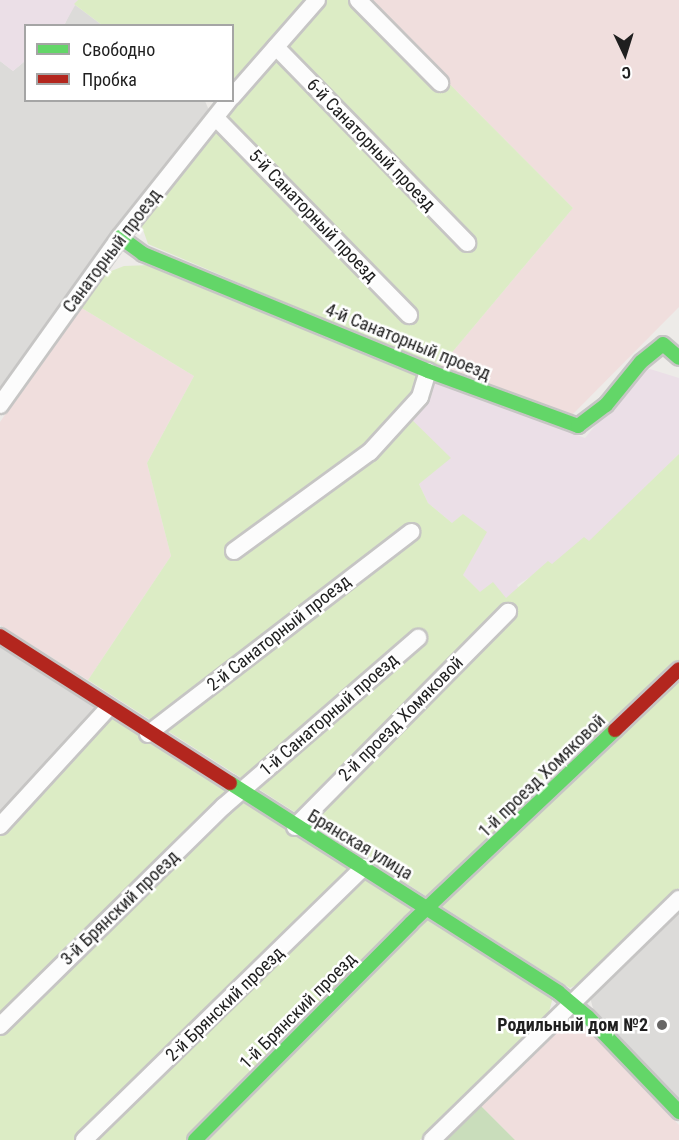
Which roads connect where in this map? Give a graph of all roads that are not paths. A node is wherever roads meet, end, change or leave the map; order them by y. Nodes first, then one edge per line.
1 (317, 0) edge
2 (358, 0) edge
3 (276, 47) junction
4 (440, 83) dead end
5 (234, 95) edge
6 (228, 102) edge
7 (216, 118) junction
8 (120, 237) junction
9 (467, 243) dead end
10 (410, 315) dead end
11 (679, 358) edge
12 (428, 371) junction
13 (0, 405) edge
14 (411, 532) dead end
15 (234, 551) dead end
16 (508, 612) dead end
17 (0, 636) edge
18 (418, 638) dead end
19 (679, 669) edge
20 (109, 707) junction
21 (148, 734) junction
22 (241, 793) junction
23 (0, 826) edge
24 (294, 827) junction
25 (364, 867) junction
26 (679, 899) edge
27 (429, 908) junction
28 (571, 1002) junction
29 (0, 1026) edge
30 (679, 1112) edge
31 (84, 1140) edge
32 (195, 1140) edge
33 (432, 1140) edge

1 - 3 street
2 - 4 street
3 - 5 street
3 - 9 street, 6-й Санаторный проезд
6 - 7 street, Санаторный проезд
7 - 8 street, Санаторный проезд
7 - 10 street, 5-й Санаторный проезд
8 - 12 street, 4-й Санаторный проезд
8 - 13 street, Санаторный проезд
11 - 12 street, 4-й Санаторный проезд
12 - 15 street
14 - 21 street, 2-й Санаторный проезд
16 - 24 street, 2-й проезд Хомяковой
17 - 20 street, Брянская улица
18 - 22 street, 1-й Санаторный проезд
19 - 27 street, 1-й проезд Хомяковой
20 - 21 street, Брянская улица
20 - 23 street
21 - 22 street, Брянская улица
22 - 24 street, Брянская улица
22 - 29 street, 3-й Брянский проезд
24 - 25 street, Брянская улица
25 - 27 street, Брянская улица
25 - 31 street, 2-й Брянский проезд
26 - 28 street
27 - 28 street, Брянская улица
27 - 32 street, 1-й Брянский проезд
28 - 30 street, Брянская улица
28 - 33 street

